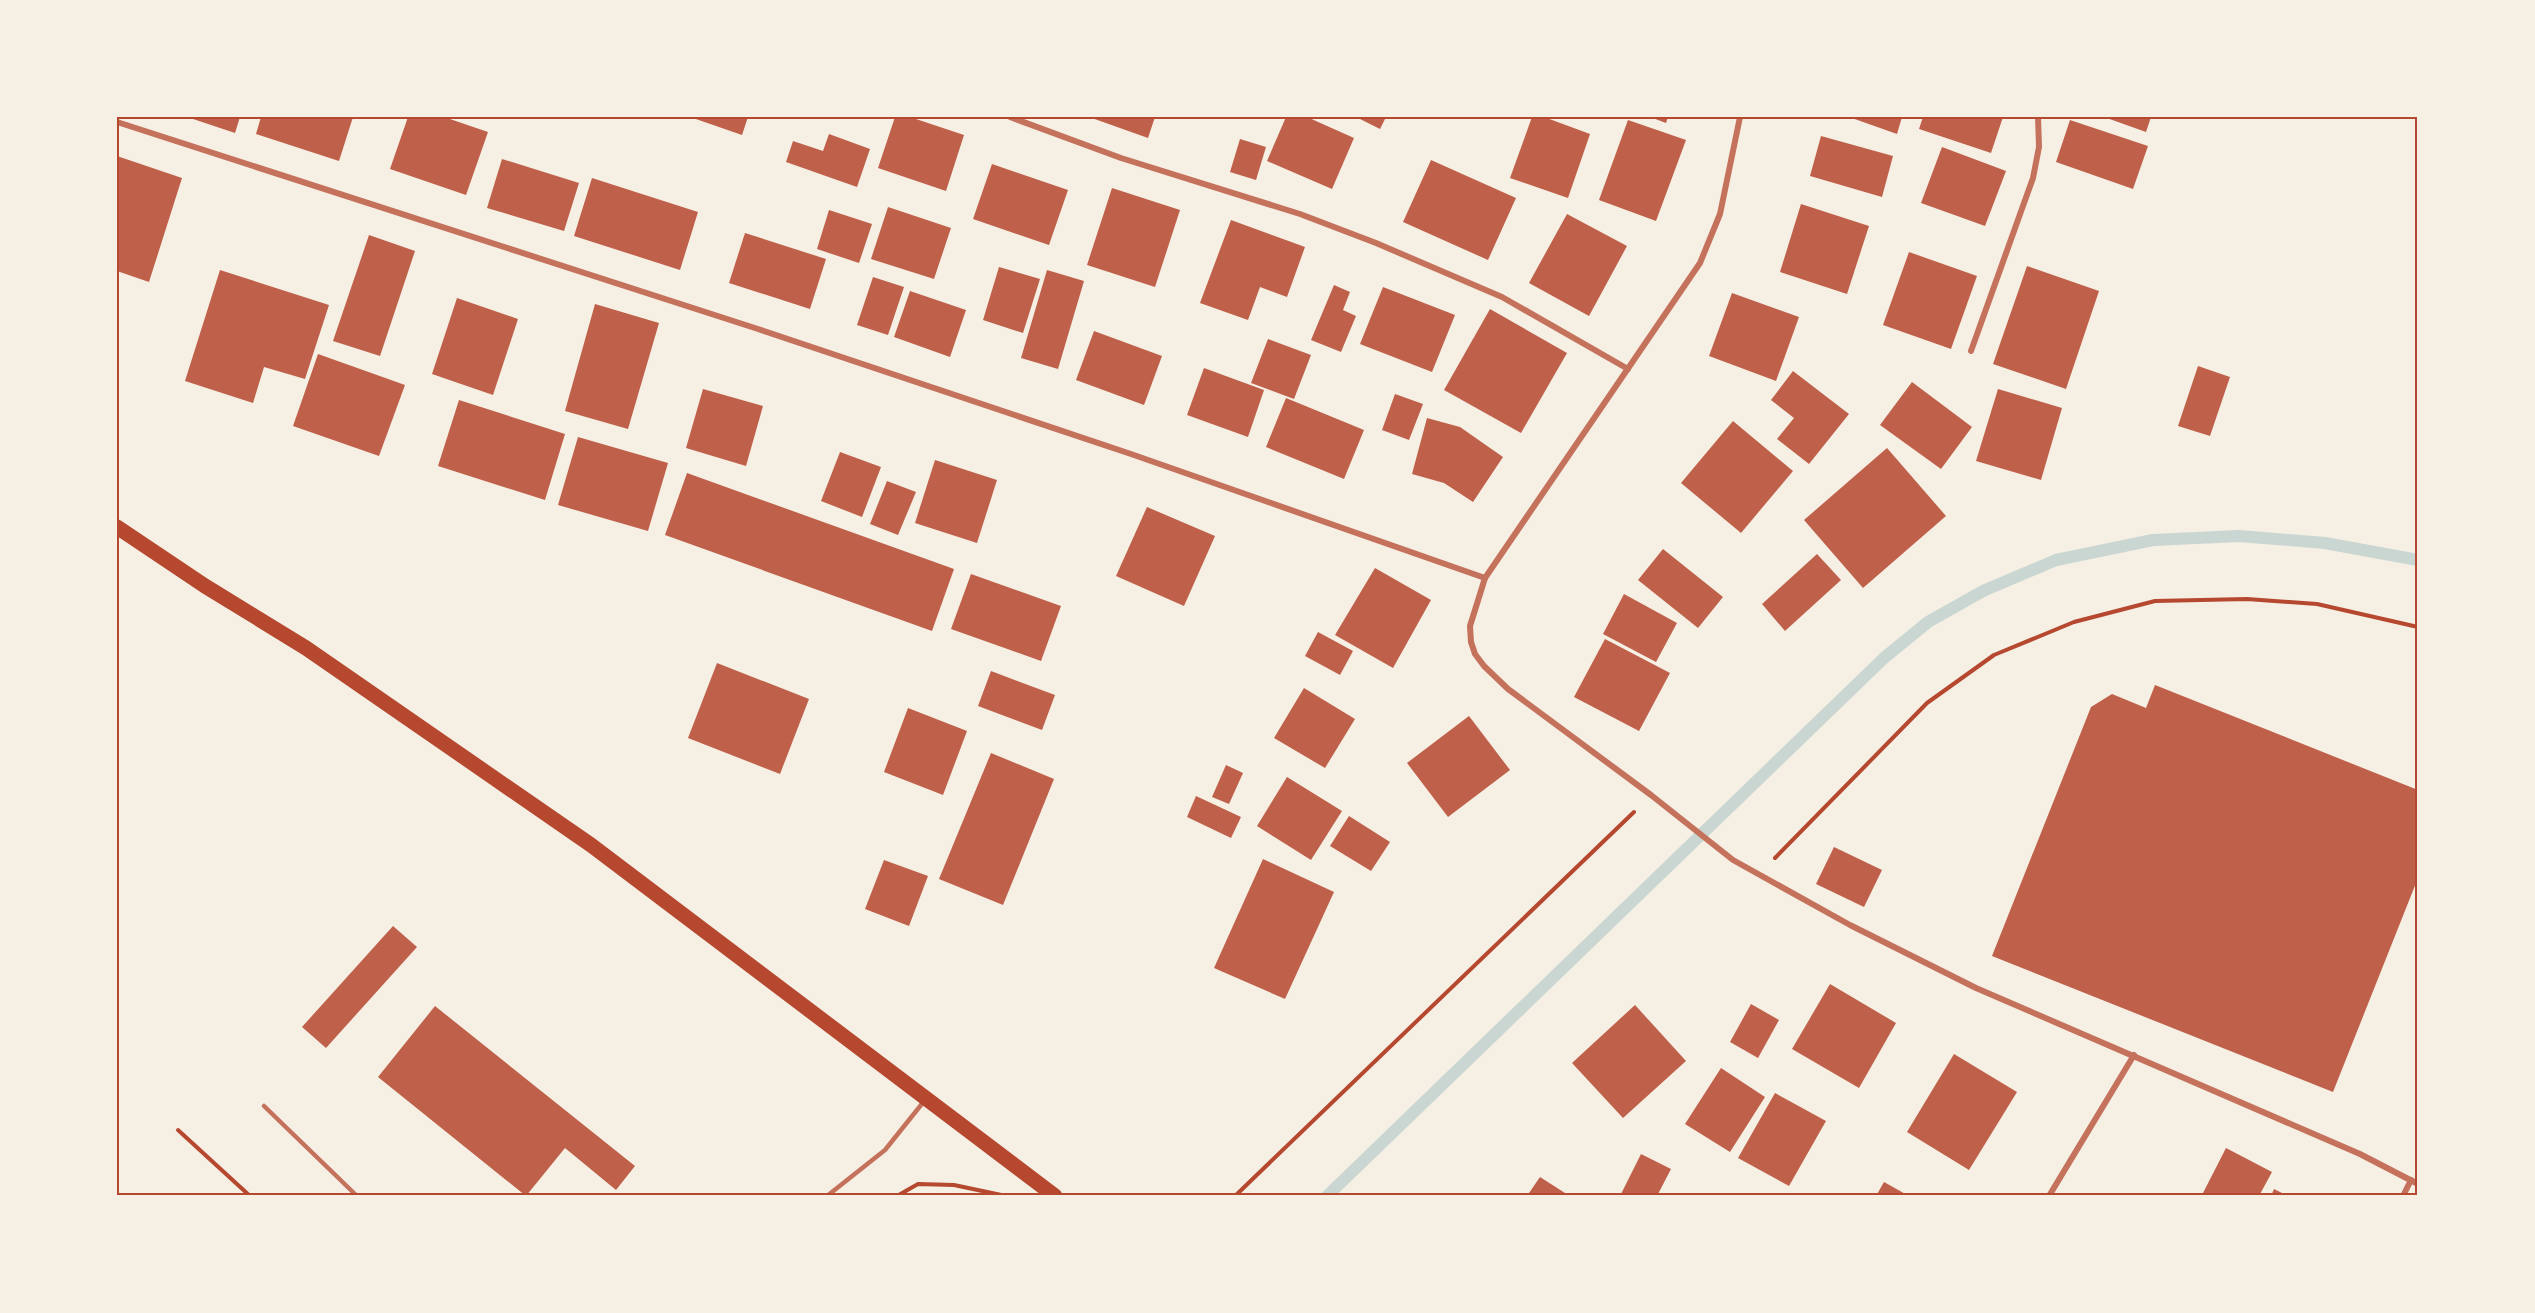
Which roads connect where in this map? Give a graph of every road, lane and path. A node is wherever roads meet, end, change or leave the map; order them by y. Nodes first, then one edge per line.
1 (1010, 117) edge
2 (1740, 117) edge
3 (2038, 117) edge
4 (117, 122) edge
5 (1971, 351) dead end
6 (1628, 369) junction
7 (117, 528) edge
8 (1485, 578) junction
9 (2418, 627) edge
10 (1651, 795) junction
11 (1758, 876) junction
12 (2134, 1055) junction
13 (925, 1100) junction
14 (264, 1106) dead end
15 (178, 1130) dead end
16 (2415, 1182) edge
17 (250, 1196) edge
18 (357, 1196) edge
19 (827, 1196) edge
20 (897, 1196) edge
21 (1006, 1196) edge
22 (1055, 1196) edge
23 (1235, 1196) edge
24 (2049, 1196) edge
25 (2403, 1196) edge

1 - 6 street
2 - 6 street
3 - 5 street
4 - 8 street
6 - 8 street
7 - 13 main road
8 - 10 street
9 - 11 path
10 - 11 street
10 - 23 path
11 - 12 street
12 - 16 street
12 - 24 street
13 - 19 lane
13 - 22 main road
14 - 18 lane
15 - 17 path
16 - 25 street
20 - 21 path

